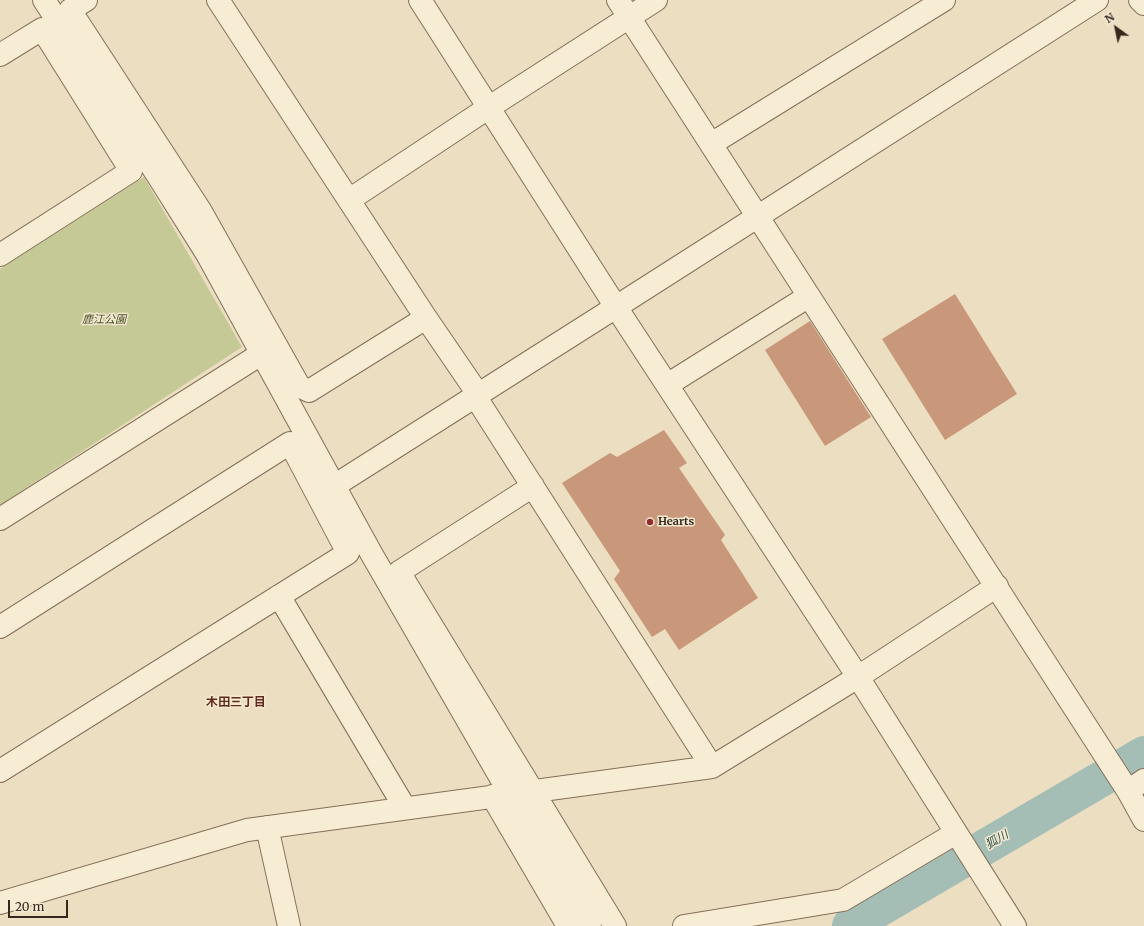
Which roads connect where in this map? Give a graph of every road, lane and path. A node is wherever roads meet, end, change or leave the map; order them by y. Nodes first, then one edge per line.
1 (44, 0) edge
2 (86, 0) edge
3 (218, 0) edge
4 (420, 0) edge
5 (656, 0) edge
6 (944, 0) edge
7 (1097, 0) edge
8 (1140, 0) edge
9 (1144, 4) edge
10 (624, 8) edge
11 (0, 55) edge
12 (488, 108) junction
13 (712, 144) junction
14 (349, 200) junction
15 (758, 216) junction
16 (0, 254) edge
17 (809, 296) junction
18 (616, 307) junction
19 (426, 318) junction
20 (261, 354) junction
21 (667, 385) junction
22 (477, 395) junction
23 (334, 486) junction
24 (533, 486) junction
25 (0, 519) edge
26 (997, 586) junction
27 (279, 596) junction
28 (0, 627) edge
29 (858, 677) junction
30 (712, 767) junction
31 (0, 771) edge
32 (1136, 786) edge
33 (532, 791) junction
34 (501, 795) junction
35 (405, 808) junction
36 (1144, 820) edge
37 (267, 827) junction
38 (956, 833) junction
39 (1, 901) edge
40 (289, 926) edge
41 (568, 926) edge
42 (590, 926) edge
43 (616, 926) edge
44 (684, 926) edge
45 (1015, 926) edge

1 - 20 street
2 - 19 street
3 - 14 street
4 - 12 street
5 - 10 street
6 - 13 street
7 - 15 street
8 - 9 street
10 - 12 street
10 - 13 street
11 - 16 street
12 - 14 street
12 - 18 street
13 - 15 street
14 - 19 street
15 - 17 street
15 - 18 street
17 - 21 street
17 - 26 street
18 - 21 street
18 - 22 street
19 - 22 street
20 - 23 street
20 - 25 street
21 - 29 street
22 - 23 street
22 - 24 street
23 - 34 street
24 - 30 street
24 - 33 street
26 - 29 street
26 - 32 street
27 - 28 street
27 - 31 street
27 - 35 street
29 - 30 street
29 - 38 street
30 - 33 street
32 - 36 street
33 - 34 street
33 - 43 street
34 - 35 street
34 - 41 street
34 - 42 street
35 - 37 street
37 - 39 street
37 - 40 street
38 - 44 street
38 - 45 street

